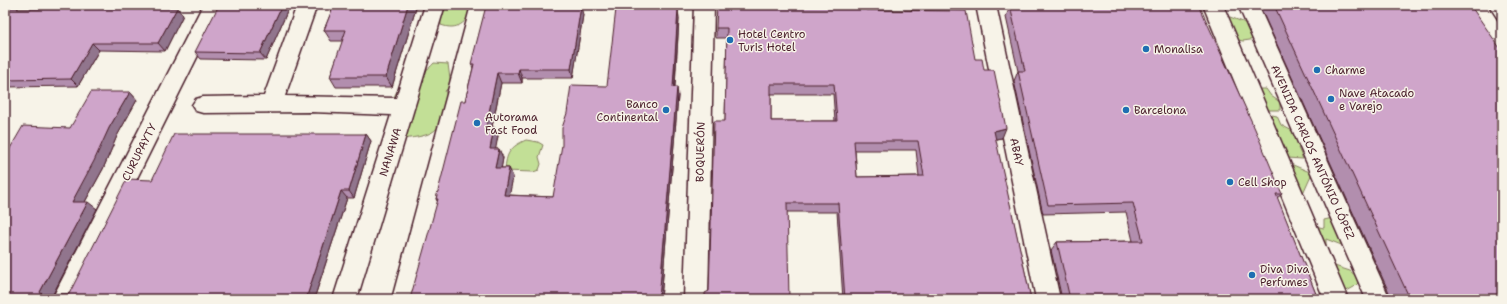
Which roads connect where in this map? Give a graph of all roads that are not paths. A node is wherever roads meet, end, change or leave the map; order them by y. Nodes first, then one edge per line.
1 (213, 5) edge
2 (307, 5) edge
3 (435, 5) edge
4 (481, 5) edge
5 (704, 5) edge
6 (986, 5) edge
7 (1213, 5) edge
8 (1248, 5) edge
9 (1477, 5) edge
10 (1502, 44) edge
11 (272, 104) junction
12 (203, 105) dead end
13 (404, 107) junction
14 (64, 299) edge
15 (345, 299) edge
16 (404, 299) edge
17 (696, 299) edge
18 (1048, 299) edge
19 (1336, 299) edge
20 (1378, 299) edge

1 - 14 street, CURUPAYTY
2 - 11 street
3 - 13 street, NANAWA
4 - 16 street
5 - 17 street, BOQUERÓN
6 - 18 street, ABAY
7 - 19 street
8 - 20 street, AVENIDA CARLOS ANTÓNIO LÓPEZ
9 - 10 street
11 - 12 street
11 - 13 street
13 - 15 street, NANAWA

